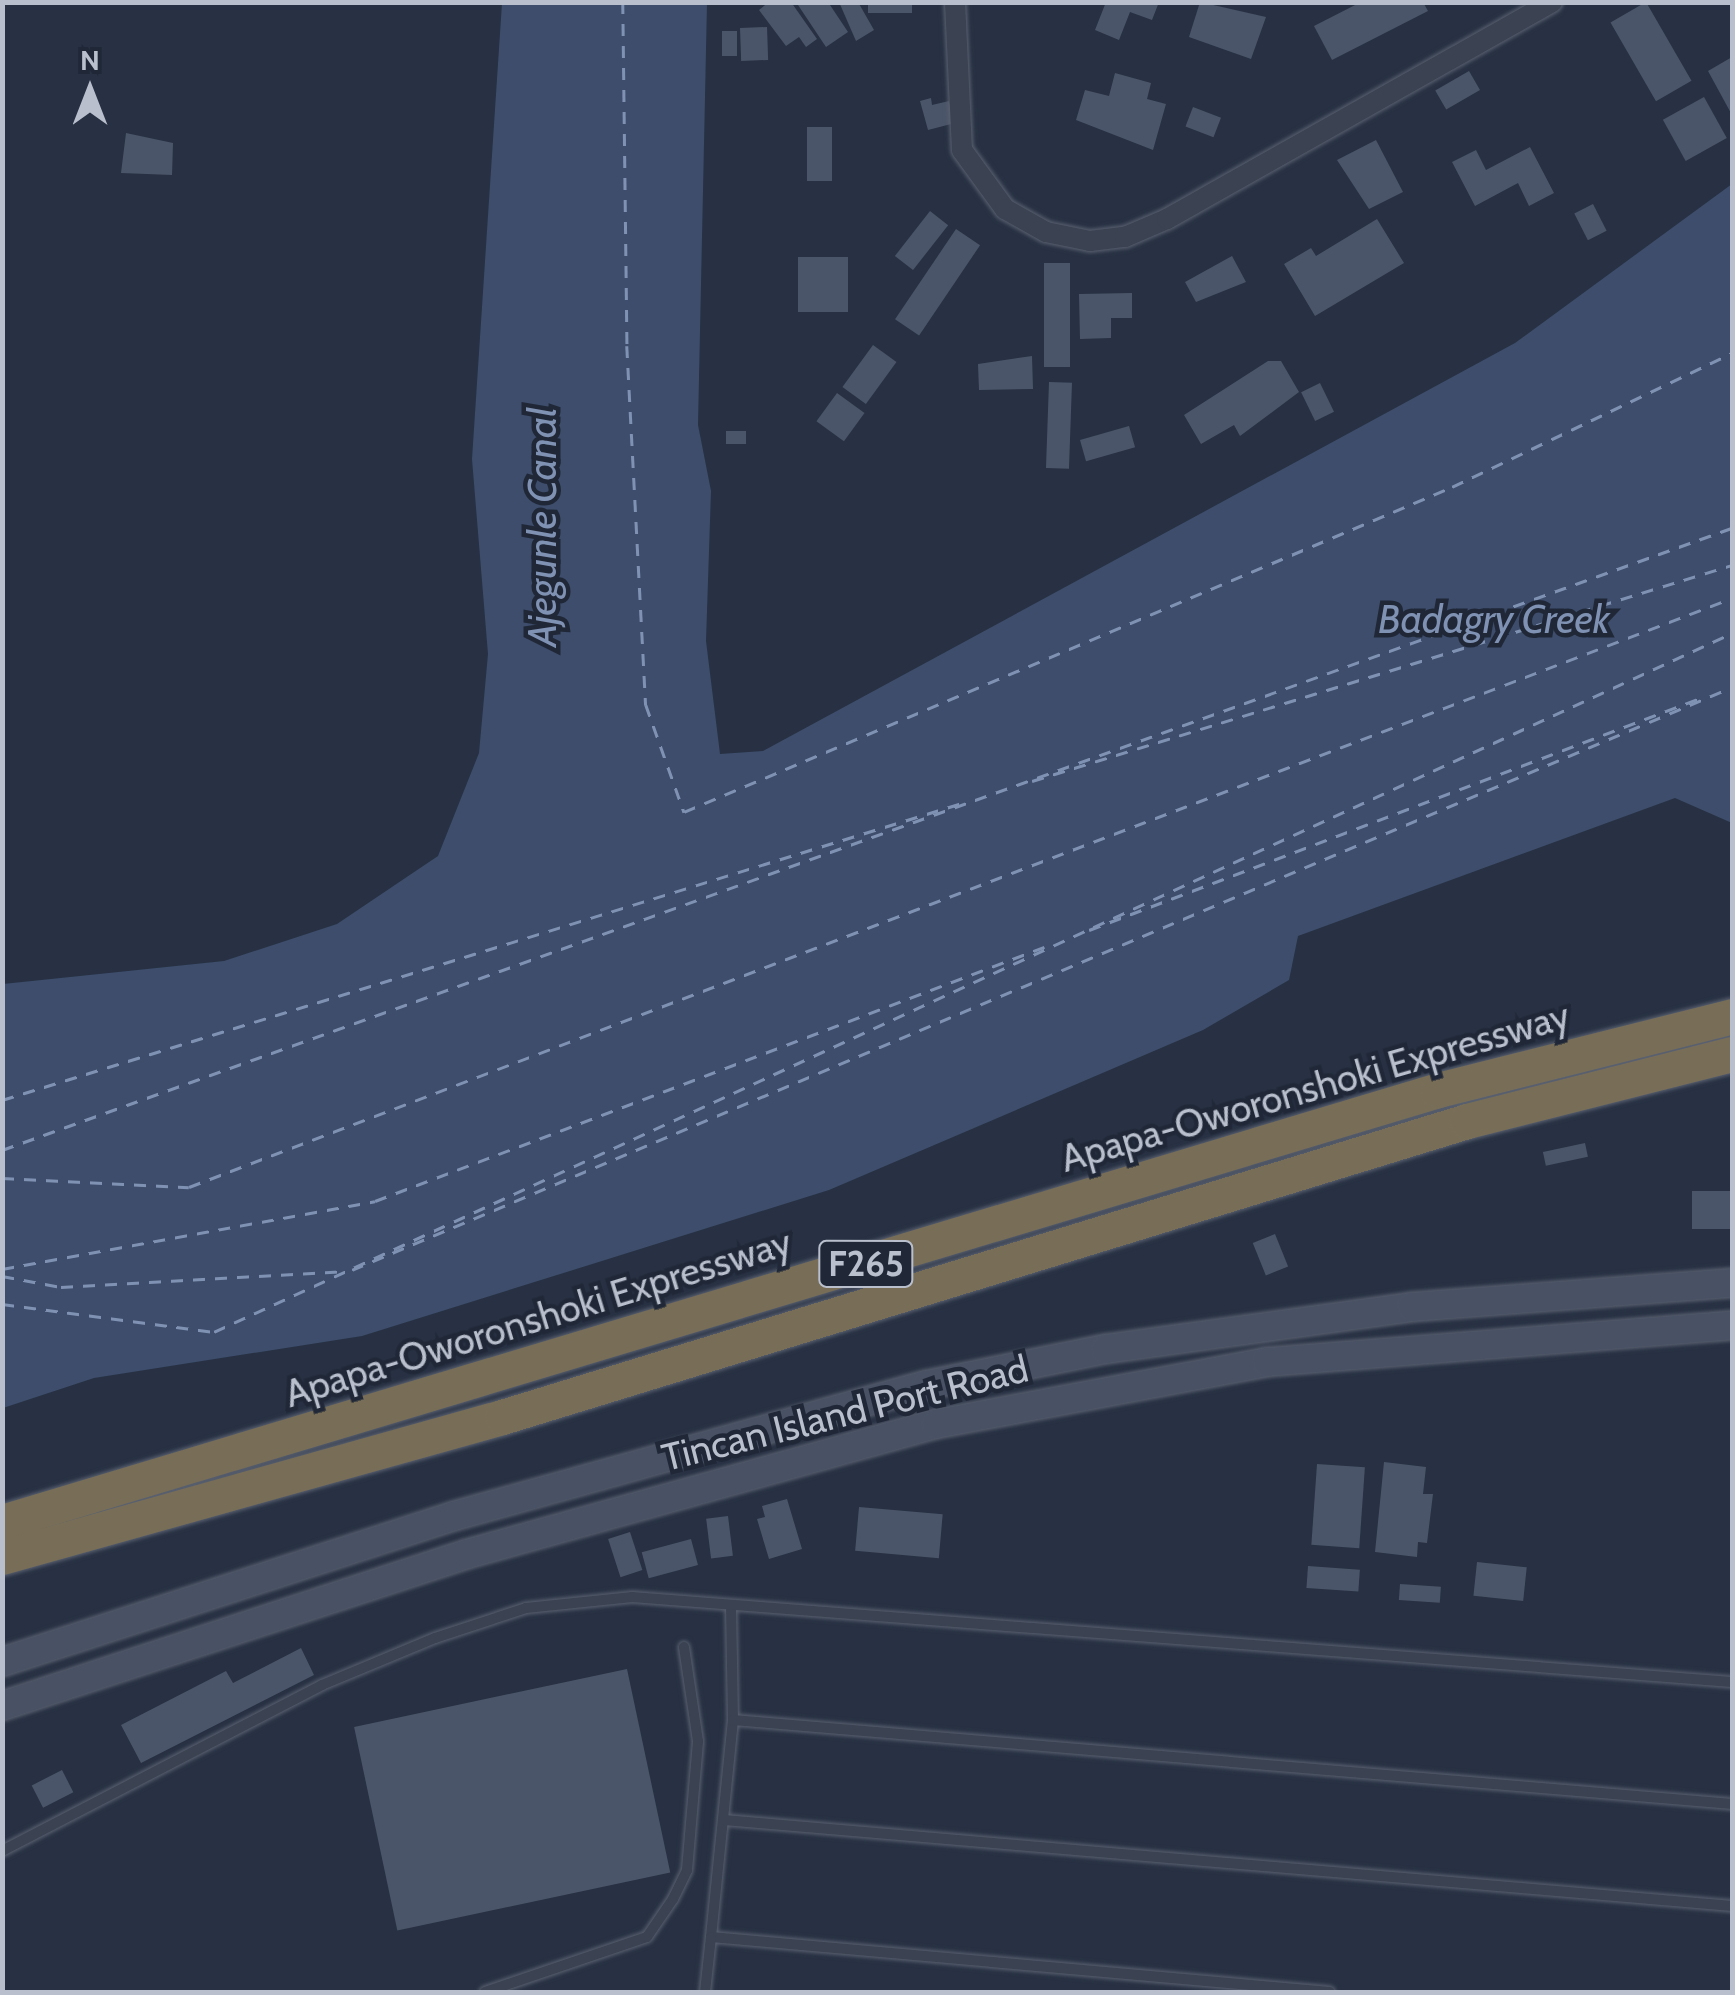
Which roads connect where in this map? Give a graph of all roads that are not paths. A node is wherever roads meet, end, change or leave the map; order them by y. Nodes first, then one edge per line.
1 (955, 2) edge
2 (1552, 2) edge
3 (1732, 1016) edge
4 (1732, 1054) edge
5 (1732, 1283) edge
6 (1732, 1325) edge
7 (2, 1522) edge
8 (2, 1558) edge
9 (732, 1606) junction
10 (684, 1648) dead end
11 (2, 1662) edge
12 (1732, 1682) edge
13 (2, 1706) edge
14 (734, 1720) junction
15 (1732, 1804) edge
16 (724, 1820) junction
17 (2, 1850) edge
18 (1732, 1906) edge
19 (711, 1937) junction
20 (485, 1992) edge
21 (705, 1992) edge
22 (1330, 1992) edge

1 - 2 street
3 - 7 highway, Apapa-Oworonshoki Expressway / F265
4 - 8 highway, Apapa-Oworonshoki Expressway / F265
5 - 11 street, Tincan Island Port Road
6 - 13 street, Tincan Island Port Road
9 - 12 lane
9 - 14 lane
9 - 17 lane
10 - 20 lane
14 - 15 lane
14 - 16 lane
16 - 18 lane
16 - 19 lane
19 - 21 lane
19 - 22 lane

